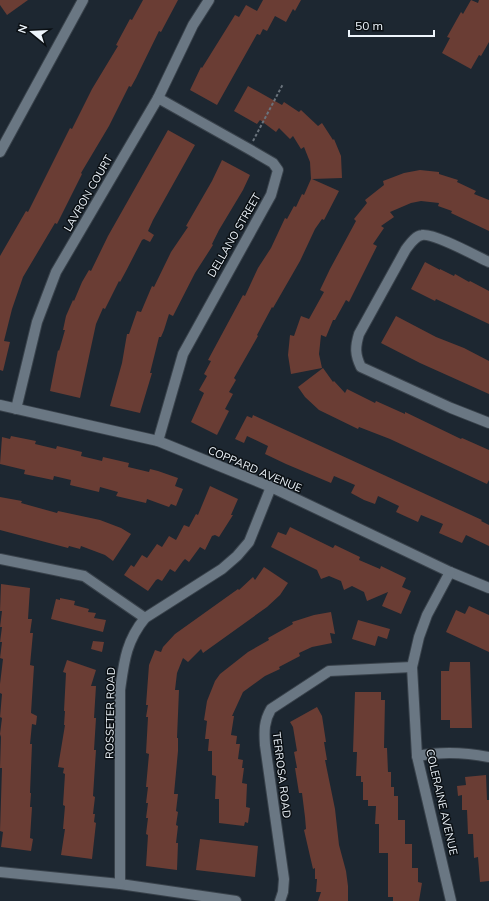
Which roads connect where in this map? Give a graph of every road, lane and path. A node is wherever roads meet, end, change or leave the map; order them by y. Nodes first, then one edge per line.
1 (83, 0) edge
2 (209, 0) edge
3 (283, 84) dead end
4 (158, 98) junction
5 (249, 149) junction
6 (0, 152) edge
7 (489, 262) edge
8 (0, 405) edge
9 (16, 409) junction
10 (489, 422) edge
11 (158, 441) junction
12 (271, 488) junction
13 (0, 559) edge
14 (450, 572) junction
15 (489, 588) edge
16 (145, 618) junction
17 (412, 667) junction
18 (417, 756) junction
19 (489, 757) edge
20 (0, 872) edge
21 (120, 884) junction
22 (236, 901) edge
23 (280, 901) edge
24 (451, 901) edge

1 - 6 street
2 - 4 street, LAVRON COURT
3 - 5 path
4 - 5 street, DELLANO STREET
4 - 9 street, LAVRON COURT
5 - 11 street, DELLANO STREET
7 - 10 street
8 - 9 street, COPPARD AVENUE
9 - 11 street, COPPARD AVENUE
11 - 12 street, COPPARD AVENUE
12 - 14 street, COPPARD AVENUE
12 - 16 street, ROSSETER ROAD
13 - 16 street
14 - 15 street, COPPARD AVENUE
14 - 17 street, COLERAINE AVENUE
16 - 21 street, ROSSETER ROAD
17 - 18 street, COLERAINE AVENUE
17 - 23 street, TERROSA ROAD
18 - 19 street
18 - 24 street, COLERAINE AVENUE
20 - 21 street
21 - 22 street

